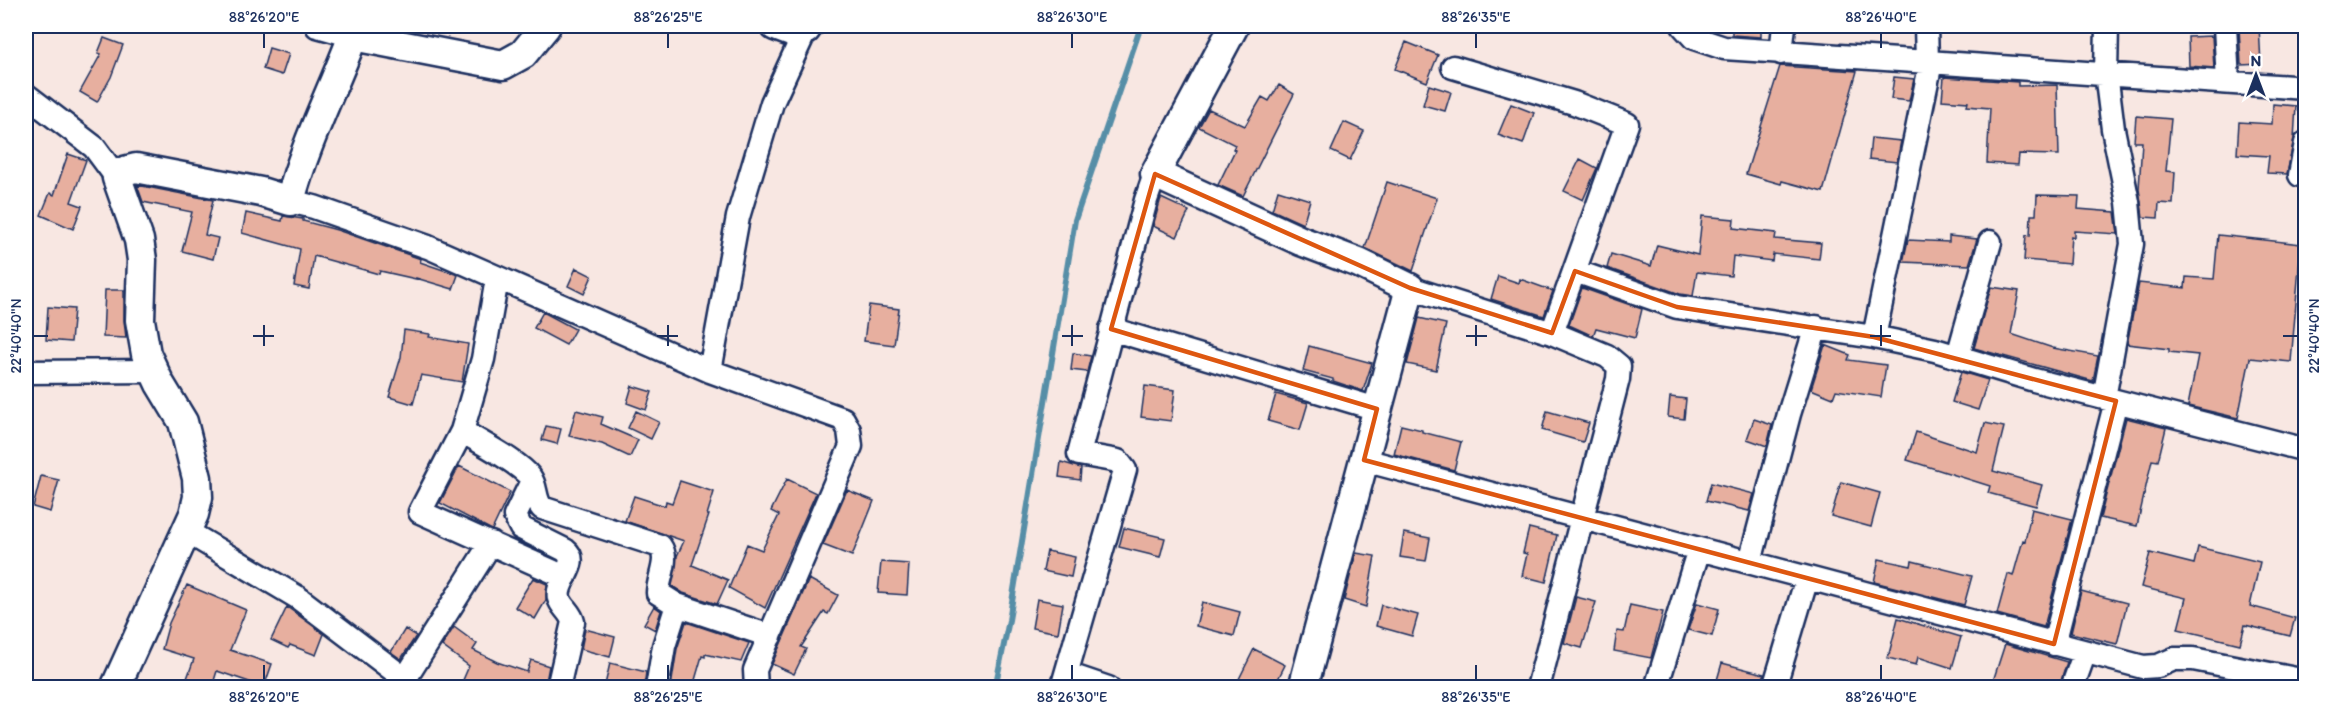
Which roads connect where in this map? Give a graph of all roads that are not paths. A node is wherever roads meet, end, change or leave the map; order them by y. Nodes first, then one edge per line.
1 (317, 26) edge
2 (546, 26) edge
3 (775, 26) edge
4 (1234, 26) edge
5 (1683, 26) edge
6 (1784, 26) edge
7 (1926, 26) edge
8 (2107, 26) edge
9 (2225, 26) edge
10 (807, 27) edge
11 (353, 36) junction
12 (1781, 53) junction
13 (1929, 62) junction
14 (1453, 67) dead end
15 (2106, 73) junction
16 (2228, 82) junction
17 (2306, 87) edge
18 (26, 95) edge
19 (2306, 143) edge
20 (1155, 174) junction
21 (2300, 175) dead end
22 (117, 178) junction
23 (290, 201) junction
24 (1990, 242) dead end
25 (1575, 271) junction
26 (497, 279) junction
27 (1410, 288) junction
28 (1816, 327) junction
29 (1111, 329) junction
30 (1552, 333) junction
31 (1874, 337) junction
32 (1958, 356) junction
33 (154, 370) junction
34 (710, 371) junction
35 (26, 372) edge
36 (2110, 400) junction
37 (1377, 409) junction
38 (462, 431) junction
39 (2306, 450) edge
40 (1364, 460) junction
41 (532, 481) junction
42 (1583, 518) junction
43 (186, 531) junction
44 (491, 543) junction
45 (1699, 549) junction
46 (1750, 562) junction
47 (565, 577) junction
48 (1807, 578) junction
49 (677, 605) junction
50 (770, 636) junction
51 (2054, 644) junction
52 (2085, 652) junction
53 (1064, 680) edge
54 (2306, 681) edge
55 (115, 687) edge
56 (558, 687) edge
57 (657, 687) edge
58 (756, 687) edge
59 (1108, 687) edge
60 (1303, 687) edge
61 (1538, 687) edge
62 (1656, 687) edge
63 (1774, 687) edge
64 (2072, 687) edge

1 - 11 street
2 - 11 street
3 - 10 street
4 - 20 street
5 - 12 street
6 - 12 street
7 - 13 street
8 - 15 street
9 - 16 street
10 - 34 street
11 - 23 street
12 - 13 street
13 - 15 street
13 - 31 street
14 - 25 street
15 - 16 street
15 - 36 street
16 - 17 street
18 - 22 street
19 - 21 street
20 - 27 street
20 - 29 street
22 - 23 street
22 - 33 street
23 - 26 street
24 - 32 street
25 - 28 street
25 - 30 street
26 - 34 street
26 - 38 street
27 - 30 street
27 - 37 street
28 - 31 street
28 - 46 street
29 - 37 street
29 - 53 street
30 - 42 street
31 - 32 street
32 - 36 street
33 - 35 street
33 - 43 street
34 - 50 street
36 - 39 street
36 - 51 street
37 - 40 street
38 - 41 street
38 - 44 street
40 - 42 street
40 - 60 street
41 - 47 street
41 - 49 street
42 - 45 street
42 - 61 street
43 - 44 street
43 - 55 street
44 - 47 street
45 - 46 street
45 - 62 street
46 - 48 street
47 - 56 street
48 - 51 street
48 - 63 street
49 - 50 street
49 - 57 street
50 - 58 street
51 - 52 street
52 - 54 street
52 - 64 street
53 - 59 street

